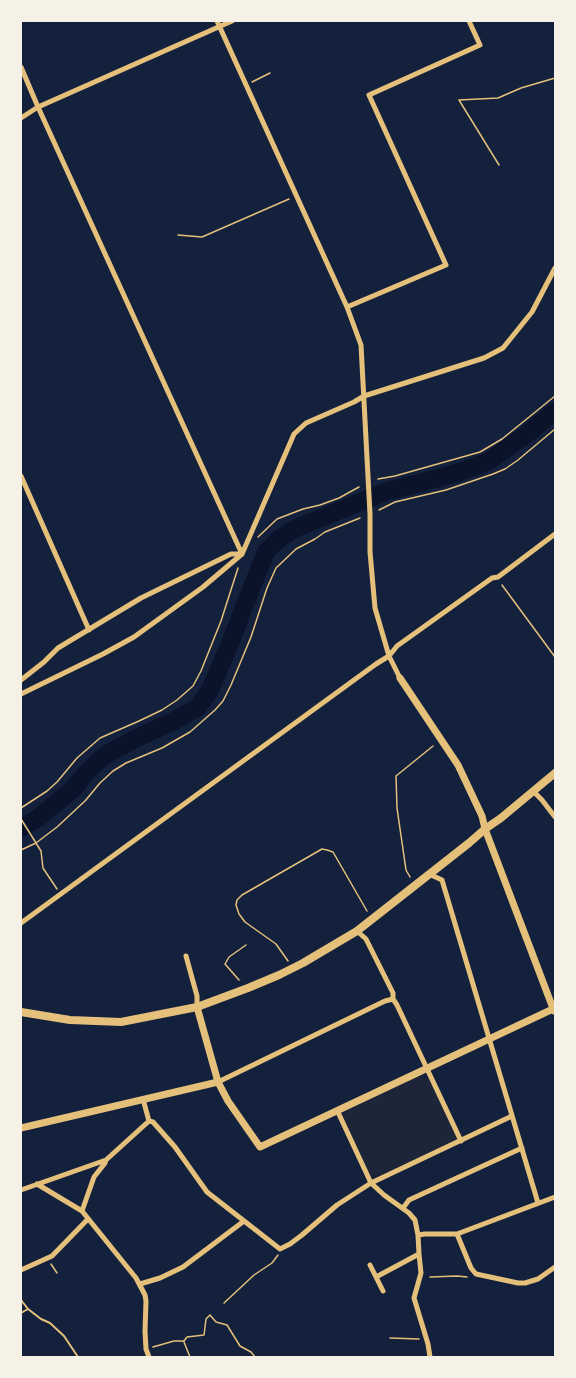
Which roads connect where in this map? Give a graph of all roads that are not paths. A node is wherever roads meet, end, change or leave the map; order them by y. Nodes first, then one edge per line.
1 (232, 21) edge
2 (469, 21) edge
3 (219, 24) edge
4 (21, 67) edge
5 (38, 107) junction
6 (21, 118) edge
7 (555, 268) edge
8 (347, 307) junction
9 (363, 396) junction
10 (21, 476) edge
11 (555, 534) edge
12 (242, 554) junction
13 (89, 630) junction
14 (389, 656) junction
15 (400, 678) joint
16 (21, 680) edge
17 (21, 694) edge
18 (555, 774) edge
19 (533, 792) junction
20 (555, 818) edge
21 (485, 830) junction
22 (429, 874) junction
23 (21, 923) edge
24 (357, 931) junction
25 (186, 956) dead end
26 (393, 999) junction
27 (197, 1007) junction
28 (554, 1010) edge
29 (21, 1012) edge
30 (489, 1040) junction
31 (427, 1068) junction
32 (218, 1082) junction
33 (143, 1099) junction
34 (337, 1110) junction
35 (512, 1116) junction
36 (149, 1121) junction
37 (21, 1128) edge
38 (461, 1141) junction
39 (522, 1148) junction
40 (106, 1160) junction
41 (371, 1183) junction
42 (37, 1184) junction
43 (21, 1190) edge
44 (555, 1197) edge
45 (538, 1203) junction
46 (403, 1208) junction
47 (82, 1211) junction
48 (88, 1219) junction
49 (244, 1221) junction
50 (458, 1234) junction
51 (418, 1235) junction
52 (420, 1254) junction
53 (370, 1265) dead end
54 (555, 1267) edge
55 (21, 1270) edge
56 (376, 1277) junction
57 (140, 1284) junction
58 (383, 1291) dead end
59 (21, 1300) edge
60 (28, 1309) junction
61 (21, 1313) edge
62 (78, 1357) edge
63 (149, 1357) edge
64 (430, 1357) edge

1 - 3 street
2 - 8 street
3 - 5 street
3 - 8 street
4 - 5 street
5 - 6 street
5 - 12 street
7 - 9 street
8 - 9 street
9 - 12 street
9 - 14 street
10 - 13 street
11 - 14 street
12 - 13 street
12 - 17 street
13 - 16 street
14 - 15 street
14 - 23 street
15 - 21 street
18 - 19 main road
19 - 20 street
19 - 21 main road
21 - 22 main road
21 - 28 street
22 - 24 main road
22 - 30 street
24 - 26 street
24 - 27 main road
25 - 27 street
26 - 31 street
26 - 32 street
27 - 29 main road
27 - 32 street
28 - 30 street
30 - 31 street
30 - 35 street
31 - 34 street
31 - 38 street
32 - 33 street
32 - 34 street
33 - 36 street
33 - 37 street
34 - 41 street
35 - 38 street
35 - 39 street
36 - 40 street
36 - 49 street
38 - 41 street
39 - 45 street
39 - 46 street
40 - 42 street
40 - 47 street
41 - 46 street
41 - 49 street
42 - 43 street
42 - 47 street
44 - 45 street
45 - 50 street
46 - 51 street
47 - 48 street
48 - 55 street
48 - 57 street
49 - 57 street
50 - 51 street
50 - 54 street
51 - 52 street
52 - 56 street
52 - 64 street
53 - 56 street
56 - 58 street
57 - 63 street
59 - 60 lane
60 - 61 lane
60 - 62 lane

